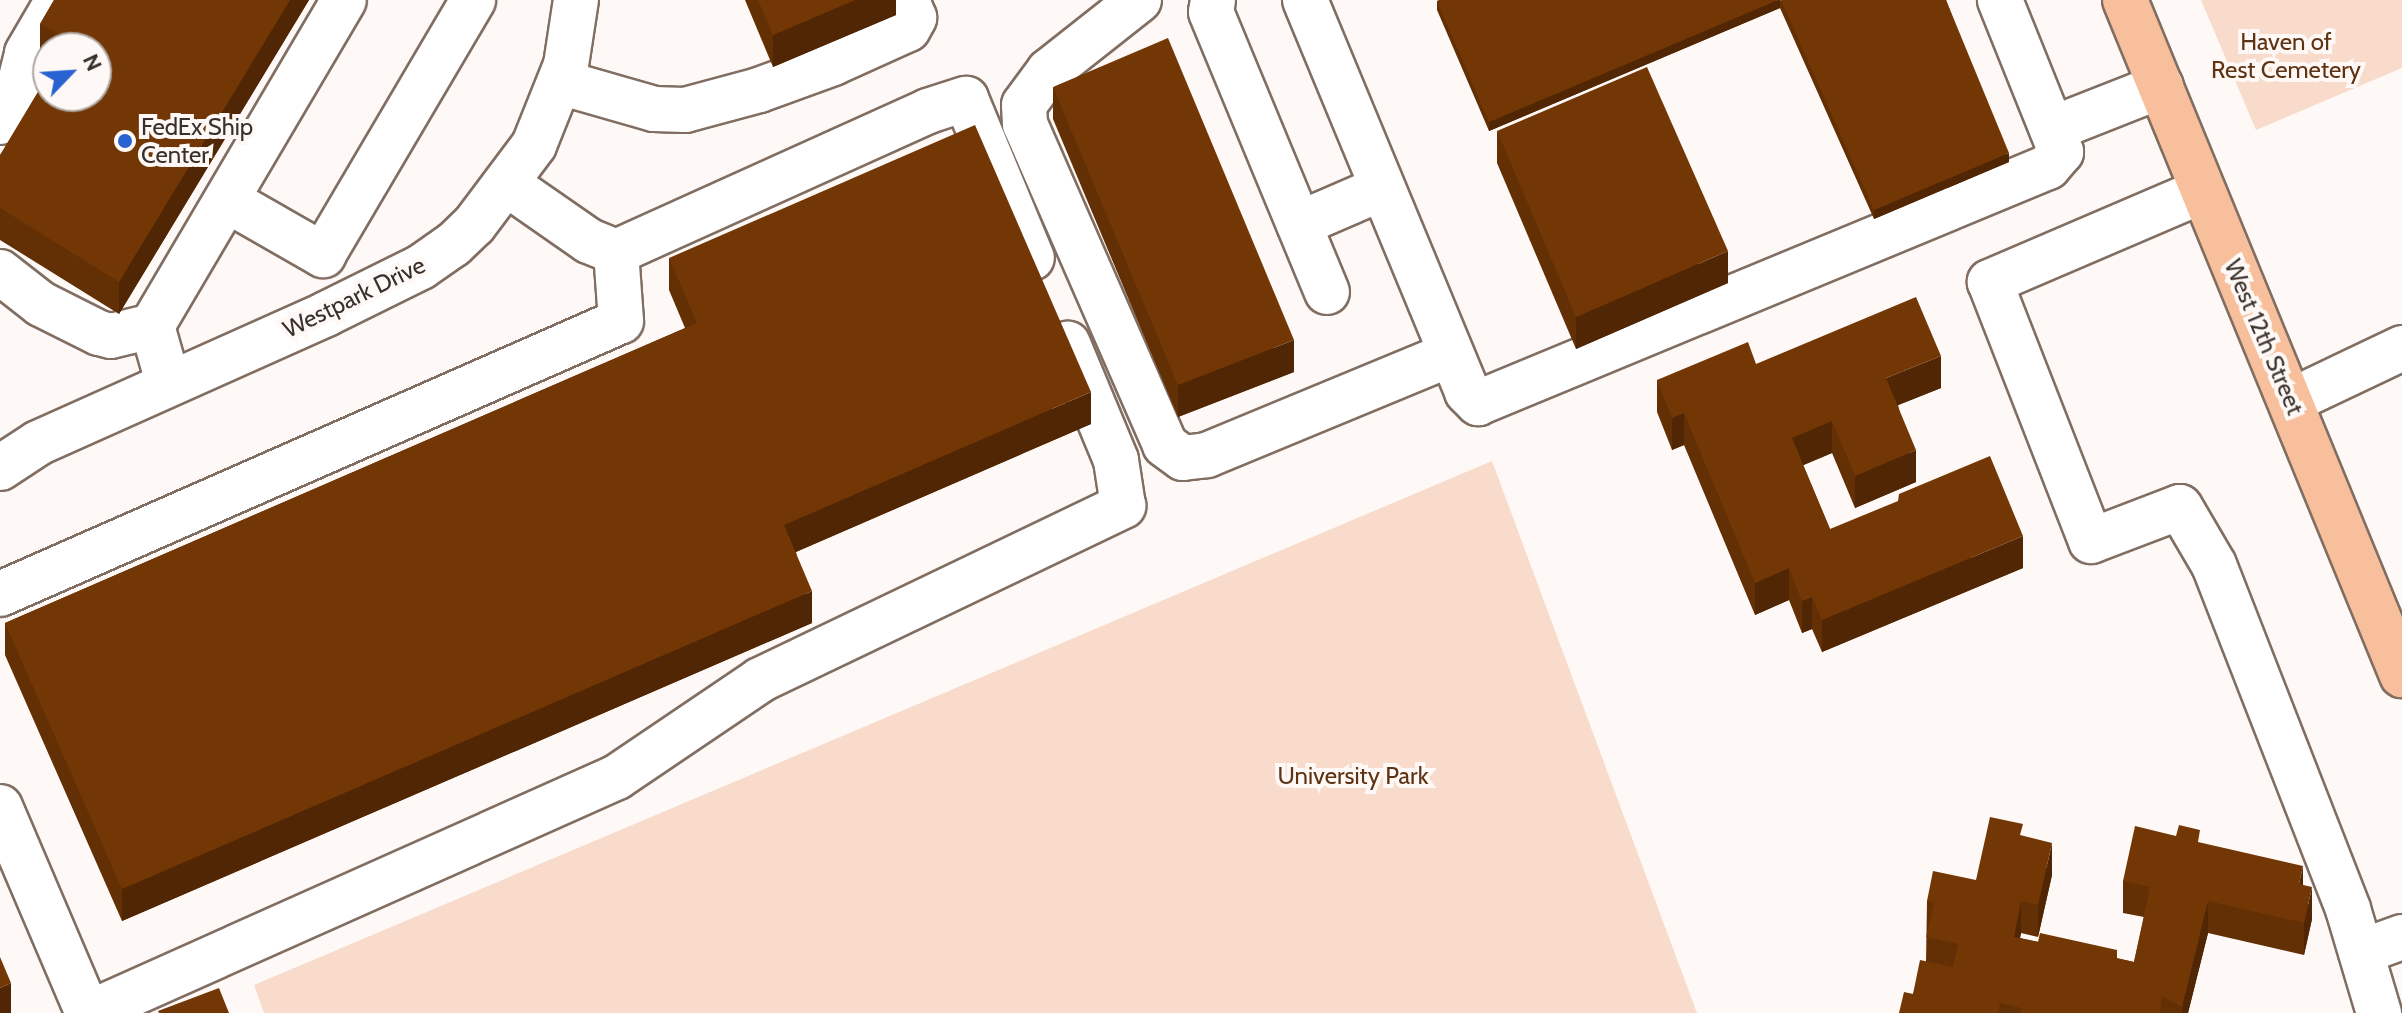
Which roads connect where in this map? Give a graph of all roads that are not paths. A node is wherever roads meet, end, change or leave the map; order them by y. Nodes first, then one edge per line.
1 (344, 0) edge
2 (473, 0) edge
3 (576, 0) edge
4 (907, 0) edge
5 (1139, 0) edge
6 (1213, 0) edge
7 (1305, 0) edge
8 (2000, 0) edge
9 (2125, 0) edge
10 (75, 4) edge
11 (560, 82) junction
12 (2161, 86) junction
13 (22, 92) edge
14 (2052, 129) junction
15 (507, 184) junction
16 (1382, 188) junction
17 (2202, 191) junction
18 (227, 200) junction
19 (1299, 224) junction
20 (616, 252) junction
21 (0, 272) edge
22 (1327, 292) dead end
23 (152, 326) junction
24 (2402, 348) edge
25 (1451, 354) junction
26 (168, 382) junction
27 (2291, 401) junction
28 (0, 468) edge
29 (0, 594) edge
30 (2402, 675) edge
31 (0, 807) edge
32 (2402, 937) edge
33 (2361, 952) junction
34 (88, 1013) edge
35 (2379, 1013) edge

1 - 18 street
2 - 18 street
3 - 11 street, Westpark Drive
4 - 11 street
5 - 25 street
6 - 19 street
7 - 16 street
8 - 14 street
9 - 12 main road, West 12th Street
10 - 13 street
11 - 15 street, Westpark Drive
12 - 14 street
12 - 17 main road, West 12th Street
14 - 25 street
15 - 20 street
15 - 26 street, Westpark Drive
16 - 19 street
16 - 25 street
17 - 27 main road, West 12th Street
17 - 33 street
18 - 23 street
19 - 22 street
20 - 29 street
20 - 34 street
21 - 23 street
23 - 26 street
24 - 27 street
26 - 28 street, Westpark Drive
27 - 30 main road, West 12th Street
31 - 34 street
32 - 33 street
33 - 35 street

